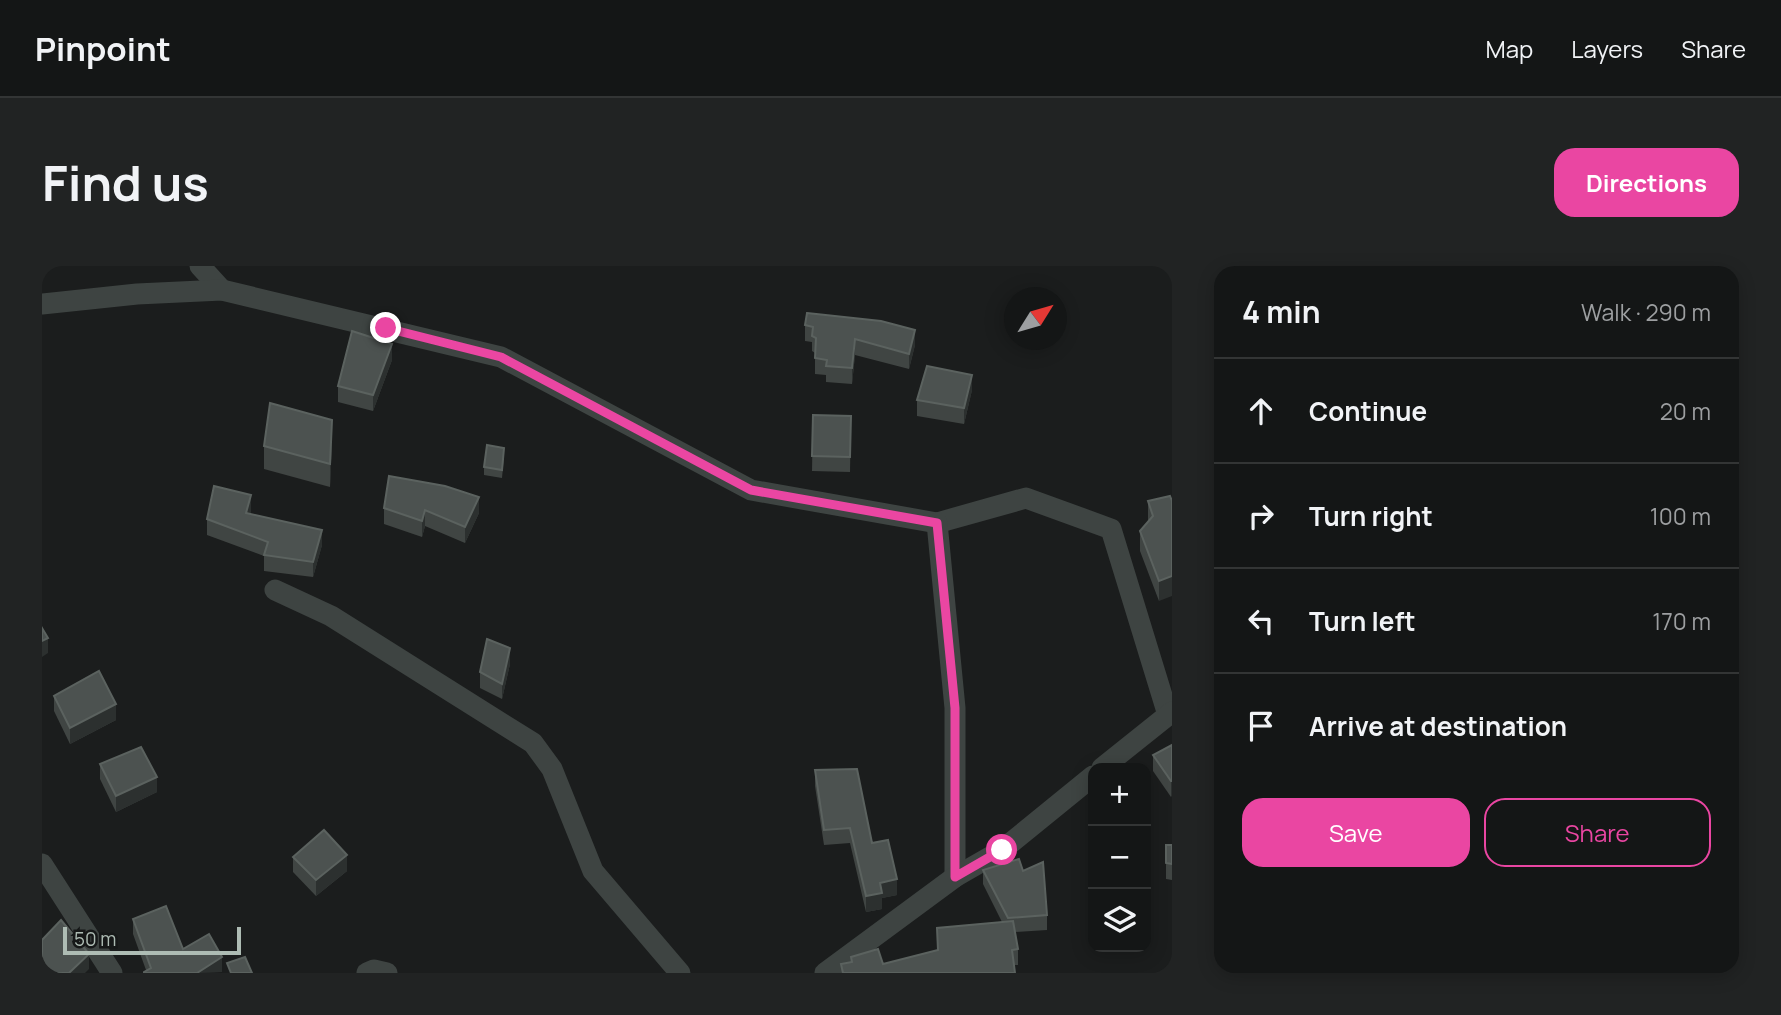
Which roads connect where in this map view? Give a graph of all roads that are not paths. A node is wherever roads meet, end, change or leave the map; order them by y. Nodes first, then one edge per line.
1 (200, 266) edge
2 (222, 290) junction
3 (42, 304) edge
4 (937, 523) junction
5 (275, 590) dead end
6 (1170, 714) edge
7 (1108, 763) edge
8 (1088, 780) edge
9 (42, 864) edge
10 (955, 877) junction
11 (112, 973) edge
12 (367, 973) edge
13 (387, 973) edge
14 (680, 973) edge
15 (825, 973) edge

1 - 2 street
2 - 3 street
2 - 4 street
4 - 6 street
4 - 10 street
5 - 14 street
6 - 7 street
8 - 10 street
9 - 11 street
10 - 15 street
12 - 13 street

